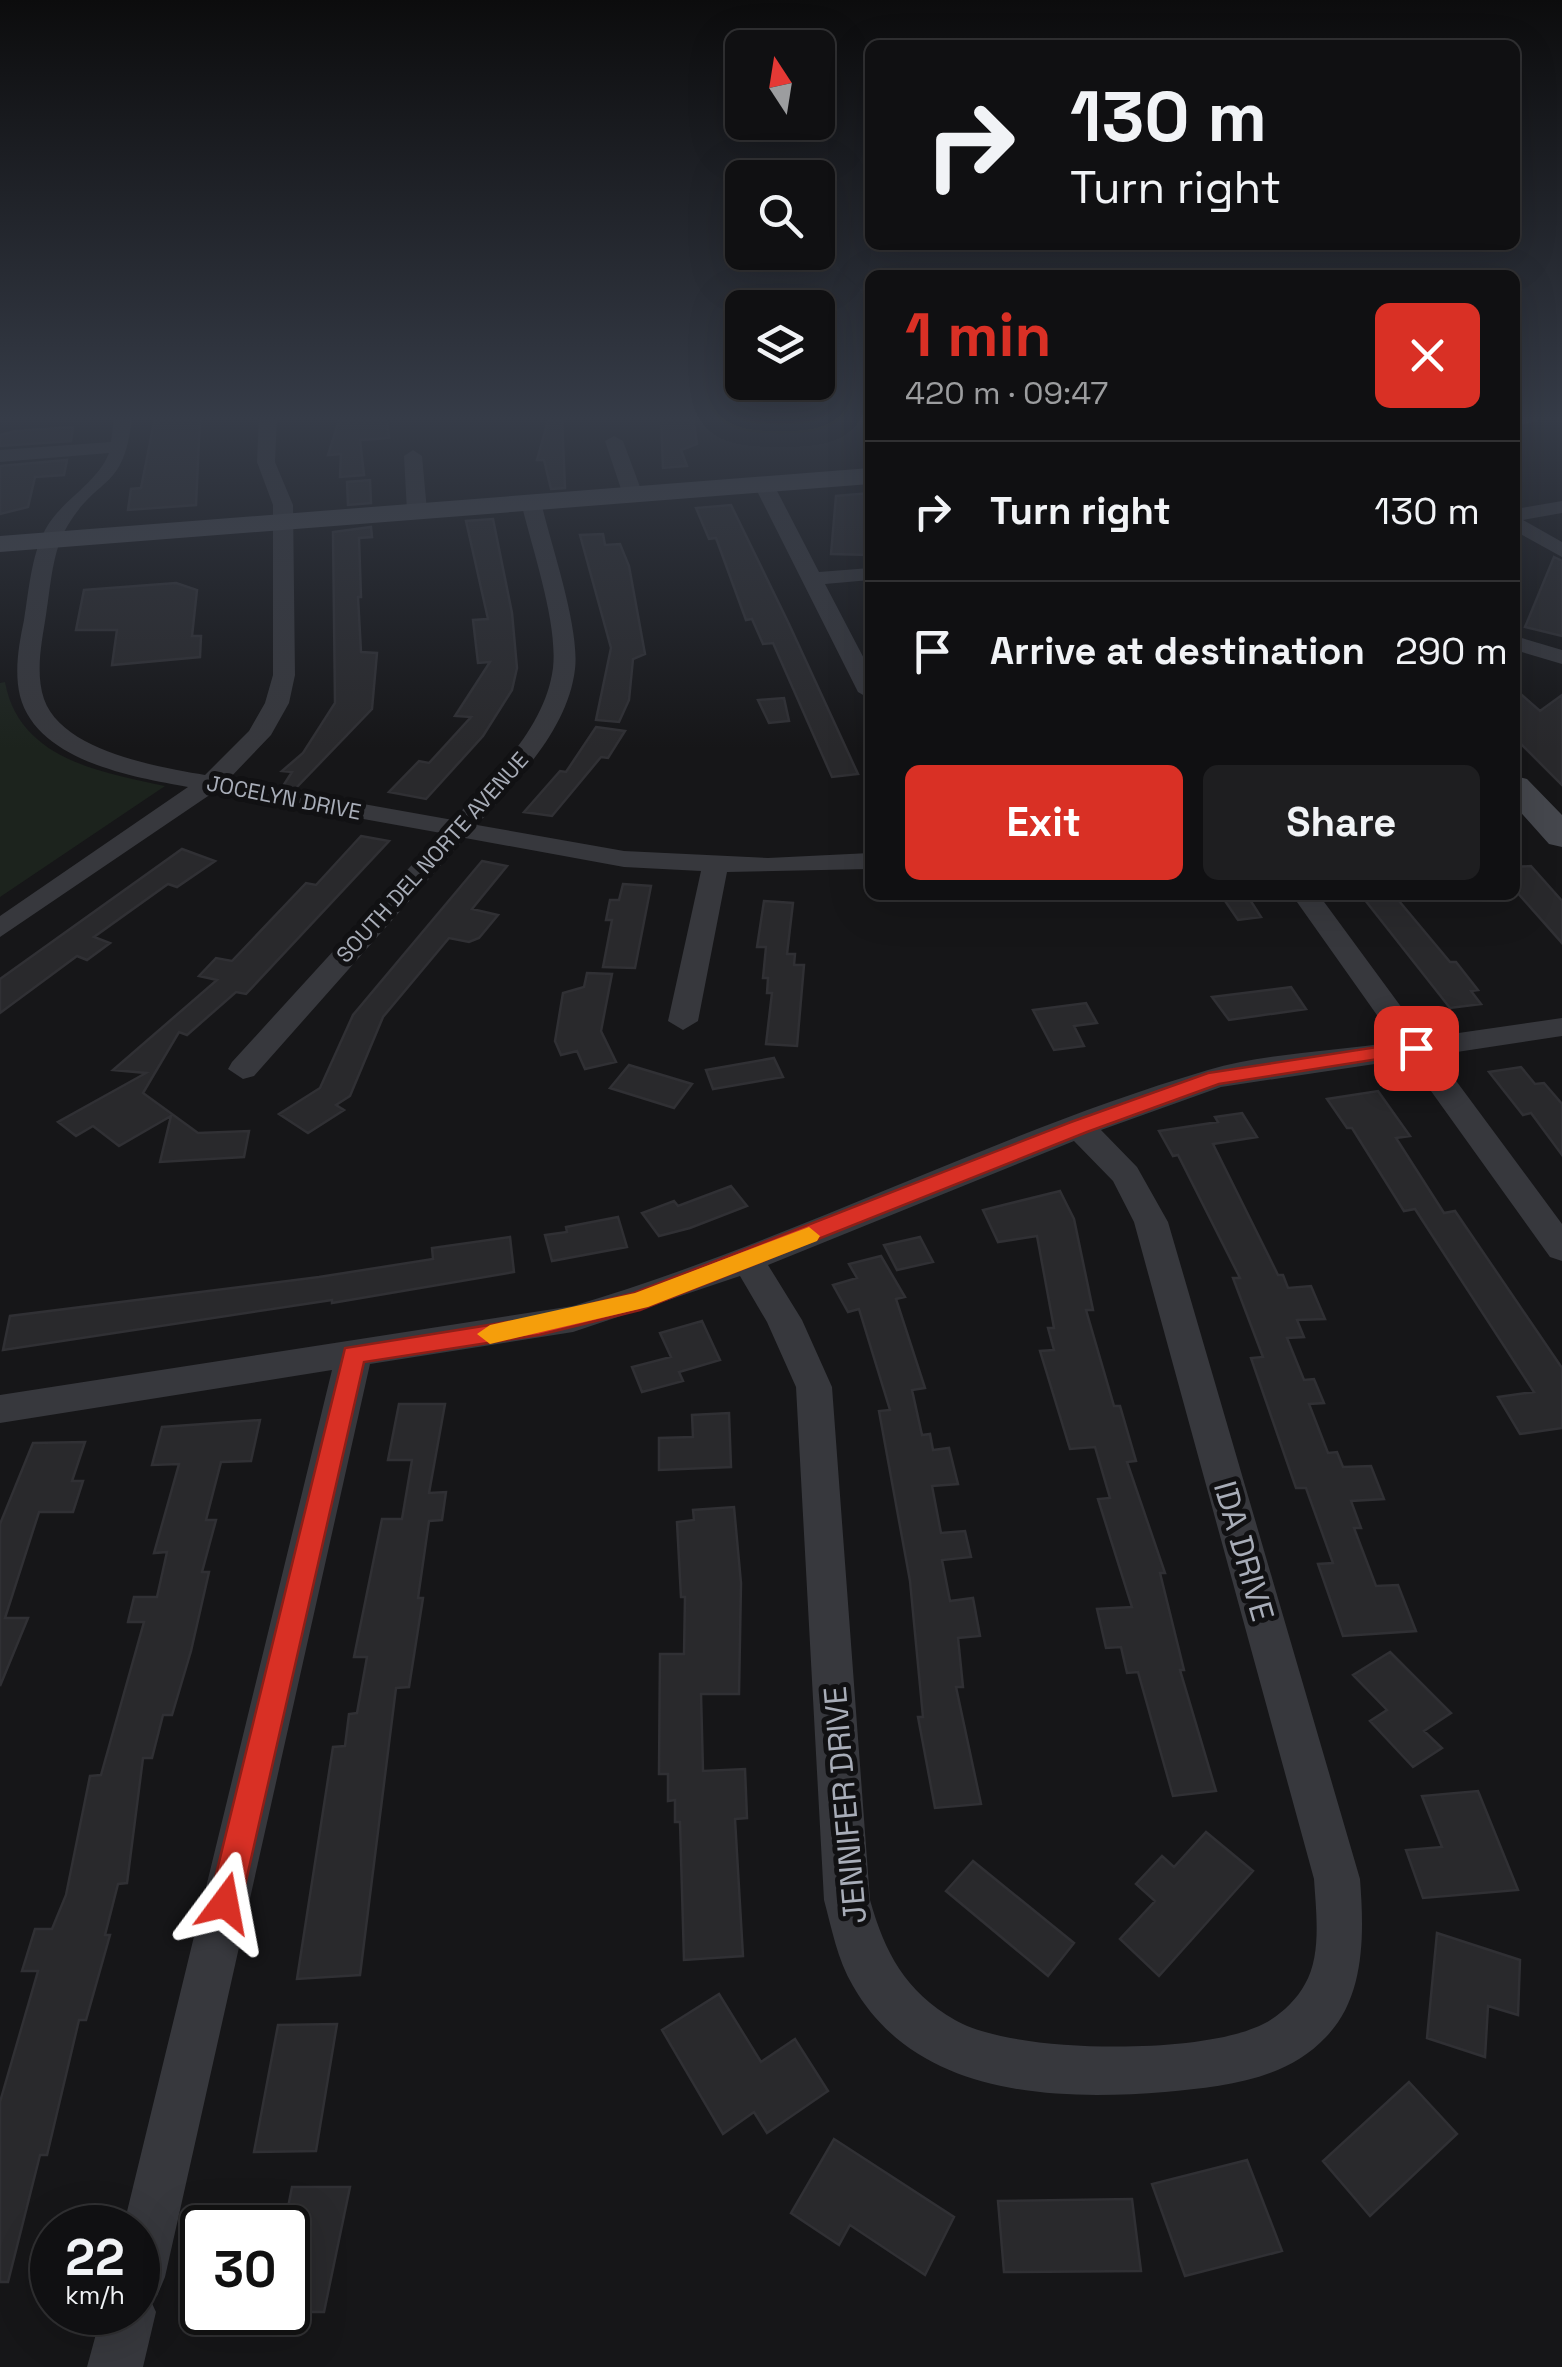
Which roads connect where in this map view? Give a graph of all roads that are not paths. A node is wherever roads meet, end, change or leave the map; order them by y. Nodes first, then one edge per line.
1 (57, 527) edge
2 (222, 527) edge
3 (283, 527) edge
4 (538, 527) edge
5 (786, 527) edge
6 (1523, 527) edge
7 (50, 540) junction
8 (0, 544) edge
9 (1562, 550) edge
10 (865, 575) edge
11 (813, 580) junction
12 (1520, 644) edge
13 (1562, 657) edge
14 (865, 682) edge
15 (211, 782) junction
16 (1520, 791) edge
17 (456, 831) junction
18 (1562, 836) edge
19 (865, 861) edge
20 (715, 866) junction
21 (1309, 900) edge
22 (0, 929) edge
23 (683, 1020) dead end
24 (1562, 1028) edge
25 (1416, 1048) junction
26 (242, 1068) dead end
27 (1079, 1127) junction
28 (1562, 1250) edge
29 (747, 1260) junction
30 (354, 1354) junction
31 (0, 1409) edge
32 (1327, 1999) joint
33 (155, 2205) edge
34 (123, 2335) edge
35 (114, 2367) edge

1 - 7 street, JOCELYN DRIVE
2 - 7 street
3 - 15 street
4 - 17 street, SOUTH DEL NORTE AVENUE
5 - 11 street
6 - 9 street
7 - 8 street
7 - 15 street, JOCELYN DRIVE
10 - 11 street
11 - 14 street
12 - 13 street
15 - 17 street, JOCELYN DRIVE
15 - 22 street
16 - 18 street
17 - 20 street, JOCELYN DRIVE
17 - 26 street, SOUTH DEL NORTE AVENUE
19 - 20 street, JOCELYN DRIVE
20 - 23 street
21 - 25 street
24 - 25 street
25 - 27 street
25 - 28 street
27 - 29 street
27 - 32 street, IDA DRIVE
29 - 30 street
29 - 32 street, JENNIFER DRIVE
30 - 31 street
30 - 33 street
34 - 35 street

